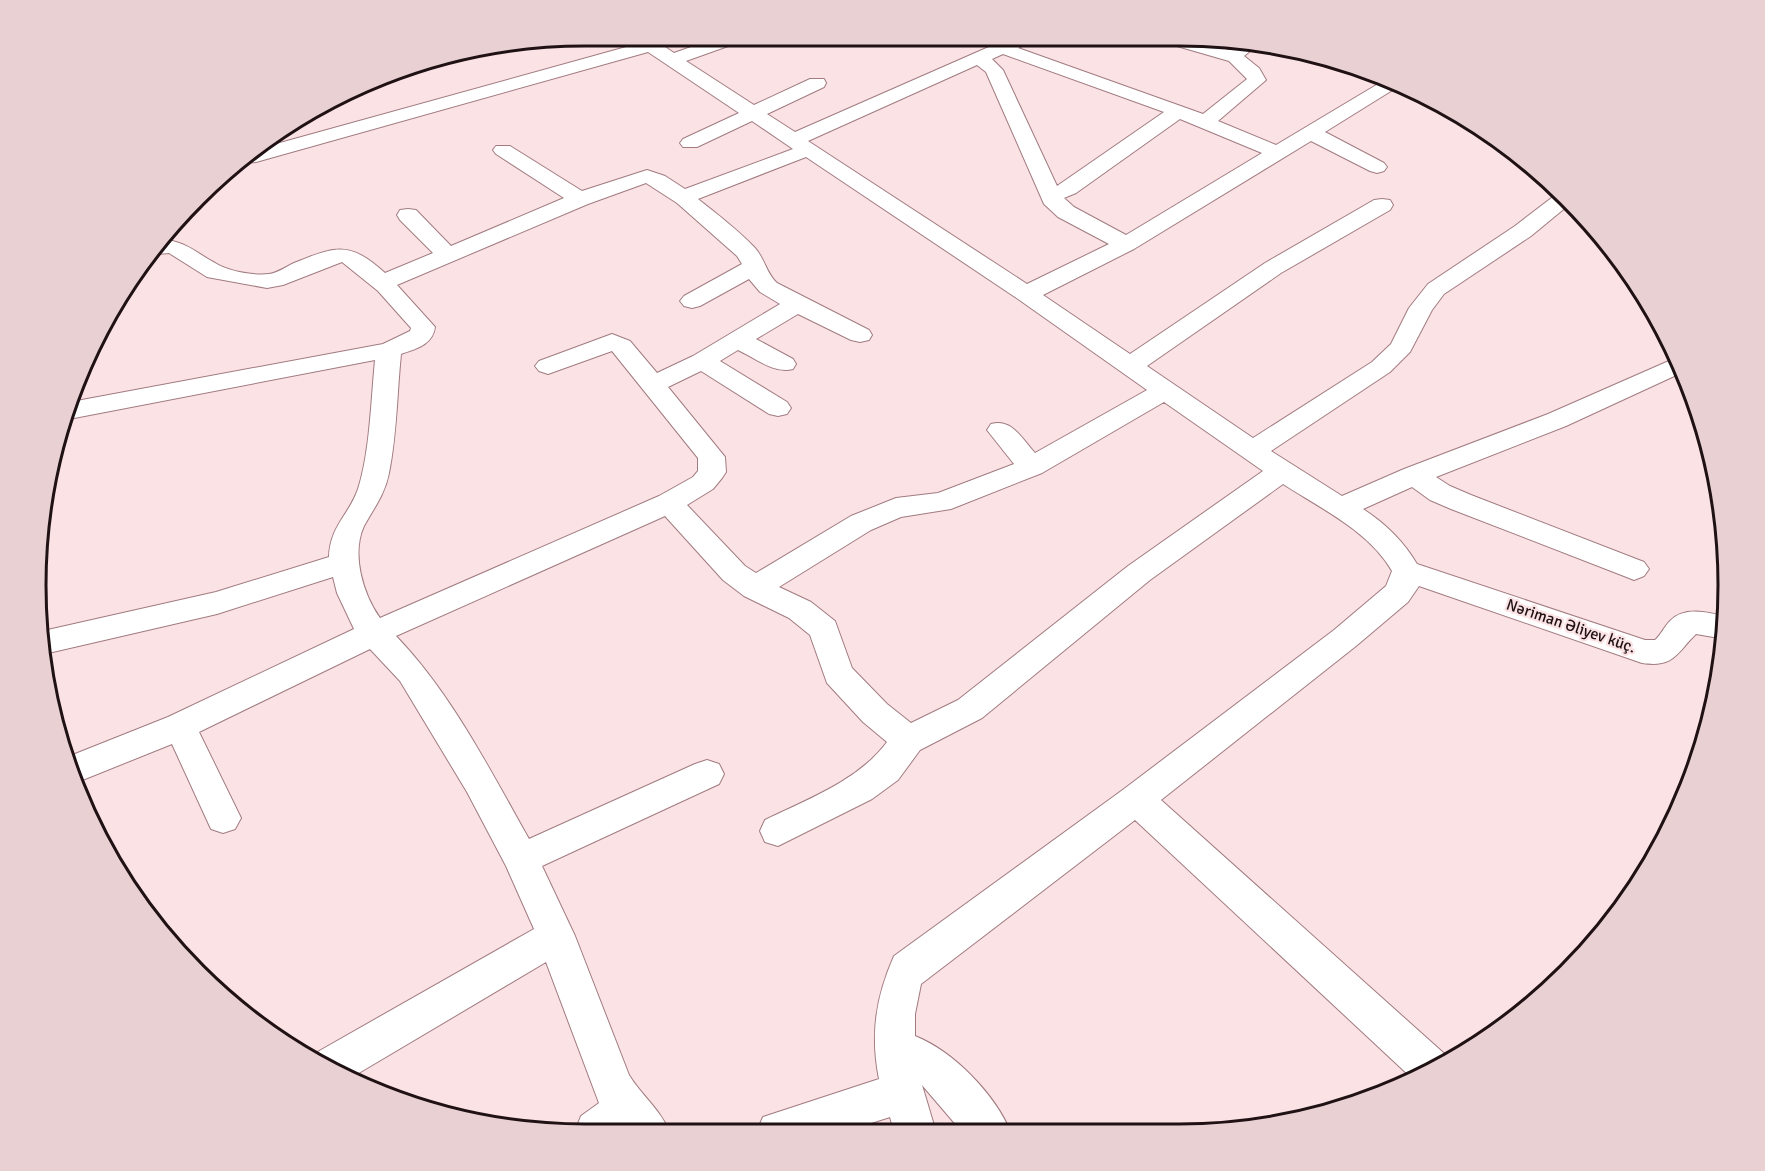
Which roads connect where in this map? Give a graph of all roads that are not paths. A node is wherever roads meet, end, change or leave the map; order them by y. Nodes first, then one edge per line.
1 (668, 46) edge
2 (1007, 46) edge
3 (1196, 47) edge
4 (653, 48) edge
5 (1002, 48) junction
6 (1242, 50) edge
7 (1235, 57) junction
8 (978, 59) junction
9 (817, 83) dead end
10 (1385, 88) edge
11 (1178, 111) junction
12 (751, 113) junction
13 (1205, 122) junction
14 (1312, 133) junction
15 (690, 143) dead end
16 (800, 145) junction
17 (503, 150) dead end
18 (1278, 153) junction
19 (262, 155) edge
20 (1377, 167) dead end
21 (1050, 196) junction
22 (682, 198) junction
23 (580, 199) junction
24 (1559, 202) edge
25 (1382, 205) dead end
26 (408, 215) dead end
27 (1126, 244) junction
28 (168, 245) edge
29 (448, 256) junction
30 (756, 266) junction
31 (382, 283) junction
32 (1026, 294) junction
33 (692, 301) dead end
34 (797, 304) junction
35 (860, 335) dead end
36 (739, 340) junction
37 (389, 350) junction
38 (702, 361) junction
39 (784, 364) dead end
40 (1131, 365) junction
41 (548, 366) dead end
42 (1672, 368) edge
43 (653, 385) junction
44 (1166, 390) junction
45 (778, 408) dead end
46 (76, 410) edge
47 (1000, 429) dead end
48 (1254, 450) junction
49 (1032, 467) junction
50 (1282, 471) junction
51 (1414, 475) junction
52 (669, 503) junction
53 (1341, 510) junction
54 (344, 563) junction
55 (1634, 570) dead end
56 (1407, 571) junction
57 (755, 588) junction
58 (1717, 626) edge
59 (374, 633) junction
60 (50, 642) edge
61 (180, 726) junction
62 (908, 740) junction
63 (78, 768) edge
64 (706, 774) dead end
65 (1136, 799) junction
66 (223, 818) dead end
67 (778, 831) dead end
68 (521, 859) junction
69 (556, 936) junction
70 (896, 1049) junction
71 (336, 1063) edge
72 (1427, 1064) edge
73 (903, 1092) junction
74 (623, 1123) edge
75 (803, 1124) edge
76 (913, 1124) edge
77 (981, 1124) edge

1 - 4 street
2 - 5 street
3 - 7 street
4 - 12 street
4 - 19 street
5 - 8 street
5 - 11 street
6 - 7 street
7 - 13 street
8 - 16 street
8 - 21 street
9 - 12 street
10 - 14 street
11 - 13 street
11 - 21 street
12 - 15 street
12 - 16 street
13 - 18 street
14 - 18 street
14 - 20 street
16 - 22 street
16 - 32 street
17 - 23 street
18 - 27 street
21 - 27 street
22 - 23 street
22 - 30 street
23 - 29 street
24 - 48 street
25 - 40 street
26 - 29 street
27 - 32 street
28 - 31 street
29 - 31 street
30 - 33 street
30 - 34 street
31 - 37 street
32 - 40 street
34 - 35 street
34 - 36 street
36 - 38 street
36 - 39 street
37 - 46 street
37 - 54 street
38 - 43 street
38 - 45 street
40 - 44 street
41 - 43 street
42 - 51 street
43 - 52 street
44 - 48 street
44 - 49 street
47 - 49 street
48 - 50 street
49 - 57 street
50 - 53 street
50 - 62 street
51 - 53 street
51 - 55 street
52 - 57 street
52 - 59 street
53 - 56 street
54 - 59 street
54 - 60 street
56 - 58 street, Nəriman Əliyev küç.
56 - 65 street
57 - 62 street
59 - 61 street
59 - 68 street
61 - 63 street
61 - 66 street
62 - 67 street
64 - 68 street
65 - 70 street
65 - 72 street
68 - 69 street
69 - 71 street
69 - 74 street
70 - 73 street
70 - 77 street
73 - 75 street
73 - 76 street

